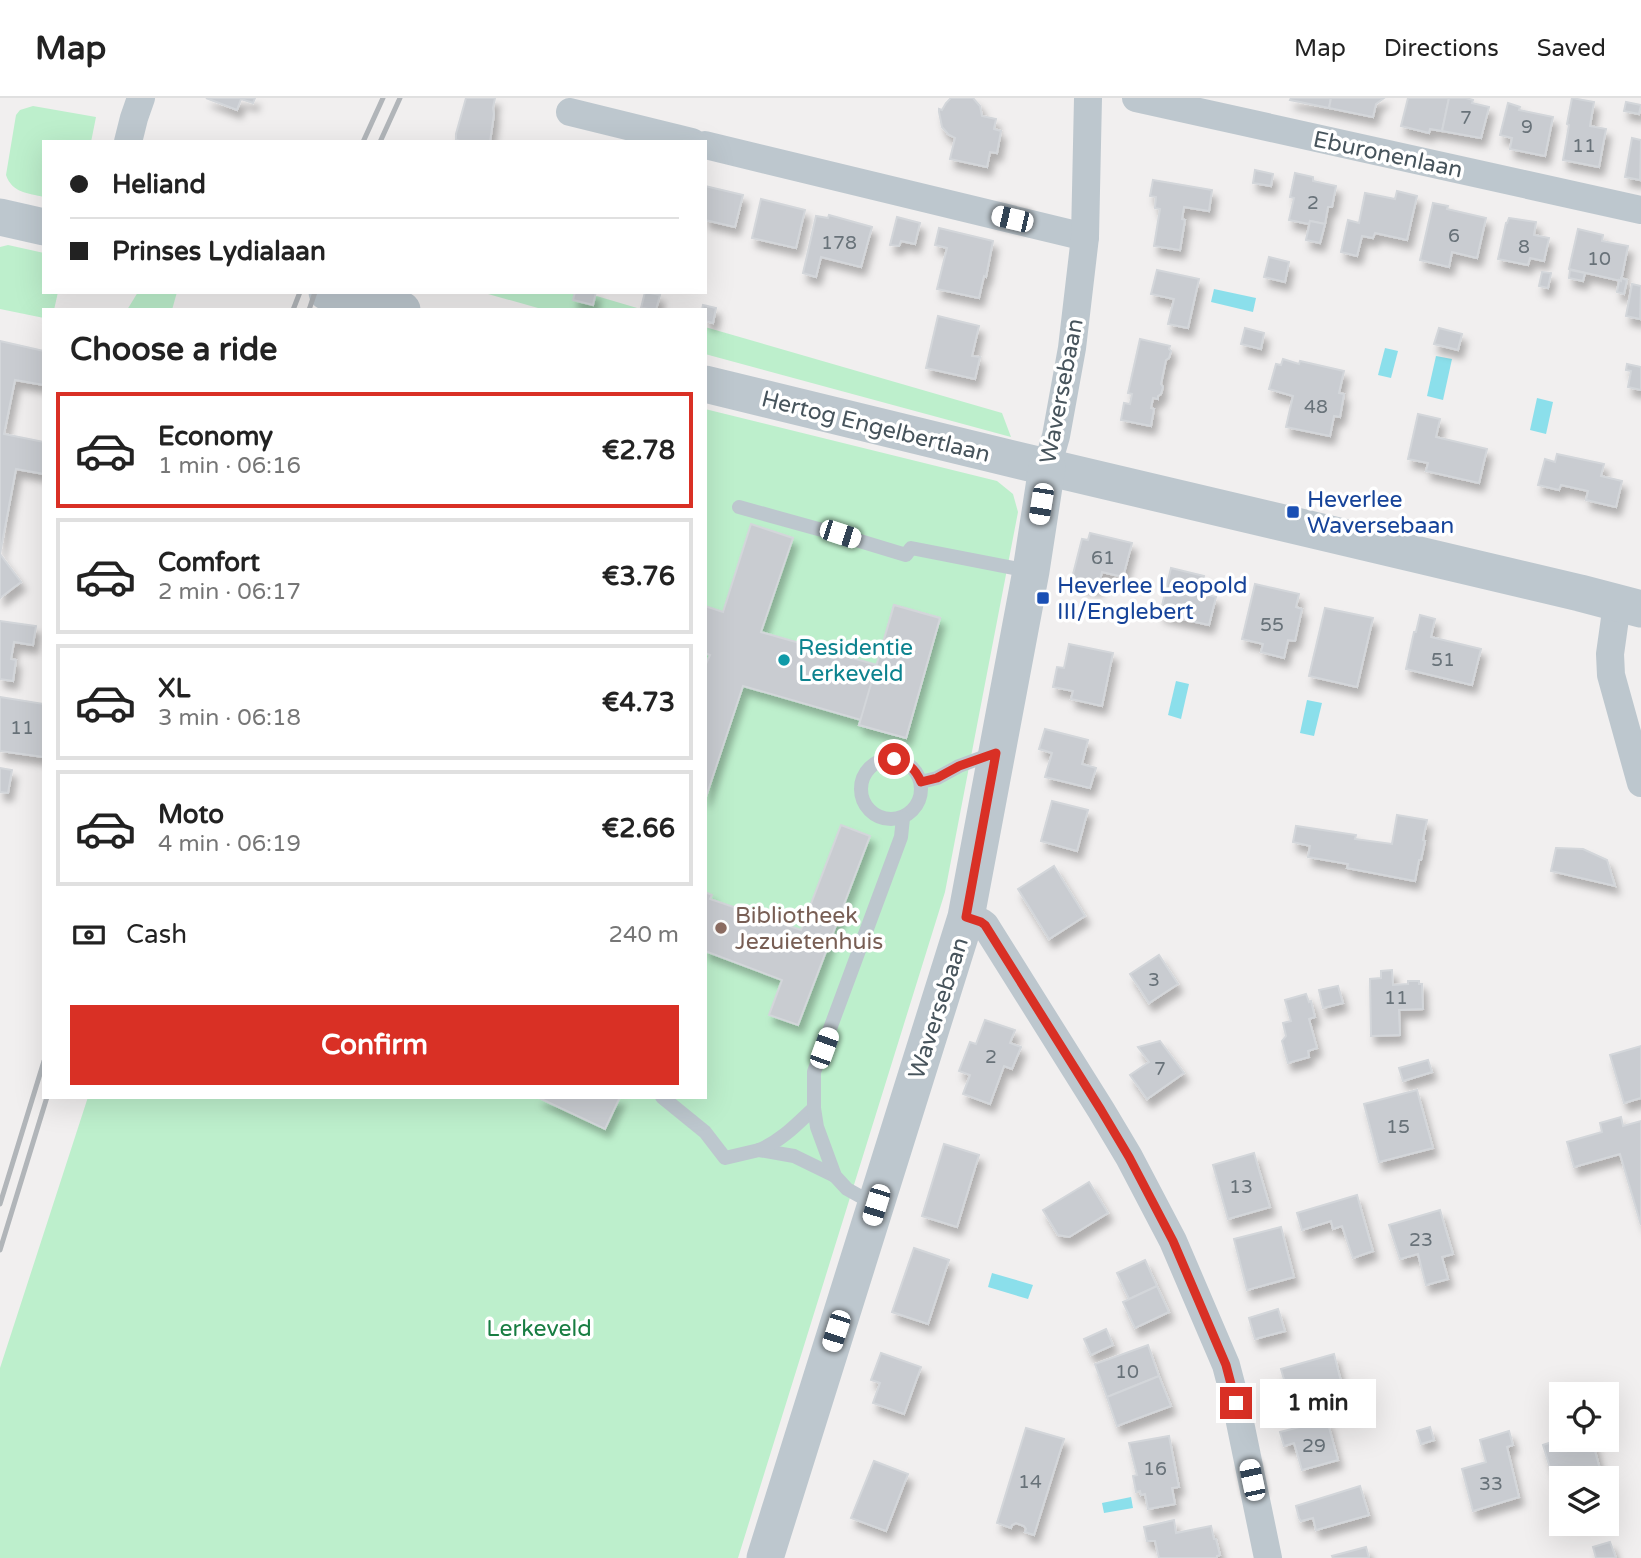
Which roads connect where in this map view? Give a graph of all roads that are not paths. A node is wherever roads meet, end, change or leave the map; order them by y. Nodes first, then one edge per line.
1 (141, 98) edge
2 (1088, 98) edge
3 (1136, 98) edge
4 (570, 113) dead end
5 (128, 140) edge
6 (684, 140) edge
7 (707, 145) edge
8 (1641, 210) edge
9 (0, 217) edge
10 (42, 227) edge
11 (1085, 237) junction
12 (335, 294) edge
13 (393, 308) edge
14 (707, 384) edge
15 (1047, 467) junction
16 (739, 507) dead end
17 (1031, 571) junction
18 (1629, 606) edge
19 (996, 753) junction
20 (921, 782) junction
21 (1641, 783) edge
22 (903, 818) junction
23 (966, 917) junction
24 (664, 1099) edge
25 (814, 1108) junction
26 (759, 1150) junction
27 (835, 1176) junction
28 (876, 1205) junction
29 (765, 1558) edge
30 (1268, 1558) edge

1 - 5 street
2 - 11 street, Waversebaan
3 - 8 street, Eburonenlaan
4 - 6 street
7 - 11 street
9 - 10 street
11 - 15 street, Waversebaan
12 - 13 street
14 - 15 street, Hertog Engelbertlaan
15 - 17 street, Waversebaan
15 - 18 street, Hertog Engelbertlaan
16 - 17 lane
17 - 19 street, Waversebaan
18 - 21 street
19 - 20 lane
19 - 23 street, Waversebaan
20 - 22 lane
20 - 22 lane
22 - 25 lane
23 - 28 street, Waversebaan
23 - 30 street
24 - 26 lane
25 - 26 lane
25 - 27 lane
26 - 27 lane
27 - 28 lane
28 - 29 street, Waversebaan

